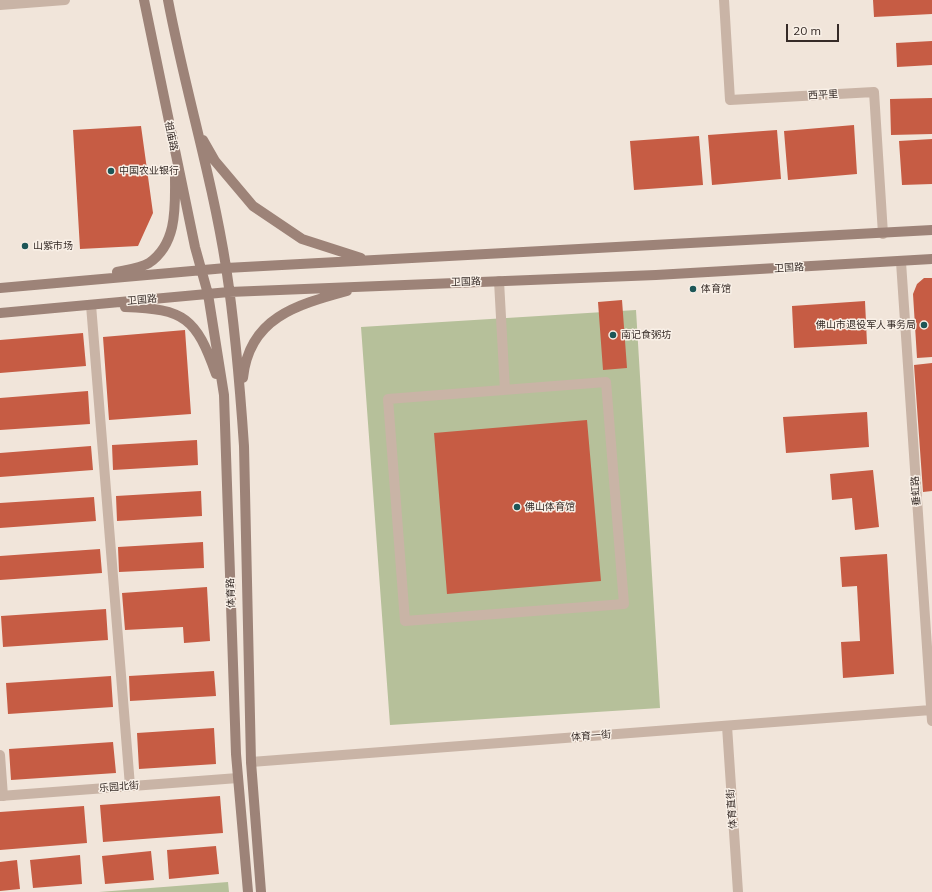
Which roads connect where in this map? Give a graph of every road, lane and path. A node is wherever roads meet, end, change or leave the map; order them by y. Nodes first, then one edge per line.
1 (65, 0) edge
2 (144, 0) edge
3 (168, 0) edge
4 (724, 0) edge
5 (0, 5) edge
6 (197, 130) junction
7 (176, 157) junction
8 (932, 230) edge
9 (883, 234) junction
10 (932, 259) edge
11 (366, 260) junction
12 (901, 262) junction
13 (226, 268) junction
14 (202, 270) junction
15 (91, 279) junction
16 (499, 281) junction
17 (367, 286) junction
18 (0, 288) edge
19 (229, 292) junction
20 (208, 294) junction
21 (94, 304) junction
22 (0, 313) edge
23 (505, 390) junction
24 (224, 395) junction
25 (240, 398) junction
26 (929, 630) edge
27 (932, 710) edge
28 (932, 721) edge
29 (727, 726) junction
30 (0, 754) edge
31 (251, 762) junction
32 (238, 778) junction
33 (130, 786) junction
34 (2, 796) edge
35 (248, 892) edge
36 (261, 892) edge
37 (738, 892) edge

1 - 5 street
2 - 7 main road, 祖庙路
3 - 6 main road
4 - 9 street, 西平里
6 - 11 main road
6 - 13 main road
7 - 14 main road, 祖庙路
7 - 15 main road
8 - 9 main road
9 - 11 main road
10 - 12 main road, 卫国路
11 - 13 main road
12 - 16 main road, 卫国路
12 - 26 street, 垂虹路
13 - 14 main road
13 - 19 main road
14 - 15 main road
14 - 20 main road, 祖庙路
15 - 18 main road
16 - 17 main road, 卫国路
16 - 23 street
17 - 19 main road, 卫国路
17 - 25 main road
19 - 20 main road, 卫国路
19 - 25 main road
20 - 21 main road, 卫国路
20 - 24 main road, 体育路
21 - 22 main road, 卫国路
21 - 24 main road
21 - 33 street
23 - 23 street
24 - 32 main road, 体育路
25 - 31 main road, 体育路
26 - 27 street, 垂虹路
27 - 28 street, 垂虹路
27 - 29 street, 体育一街
29 - 31 street, 体育一街
29 - 37 street, 体育直街
30 - 34 street
31 - 36 main road, 体育路
32 - 33 street, 乐园北街
32 - 35 main road, 体育路
33 - 34 street, 乐园北街

